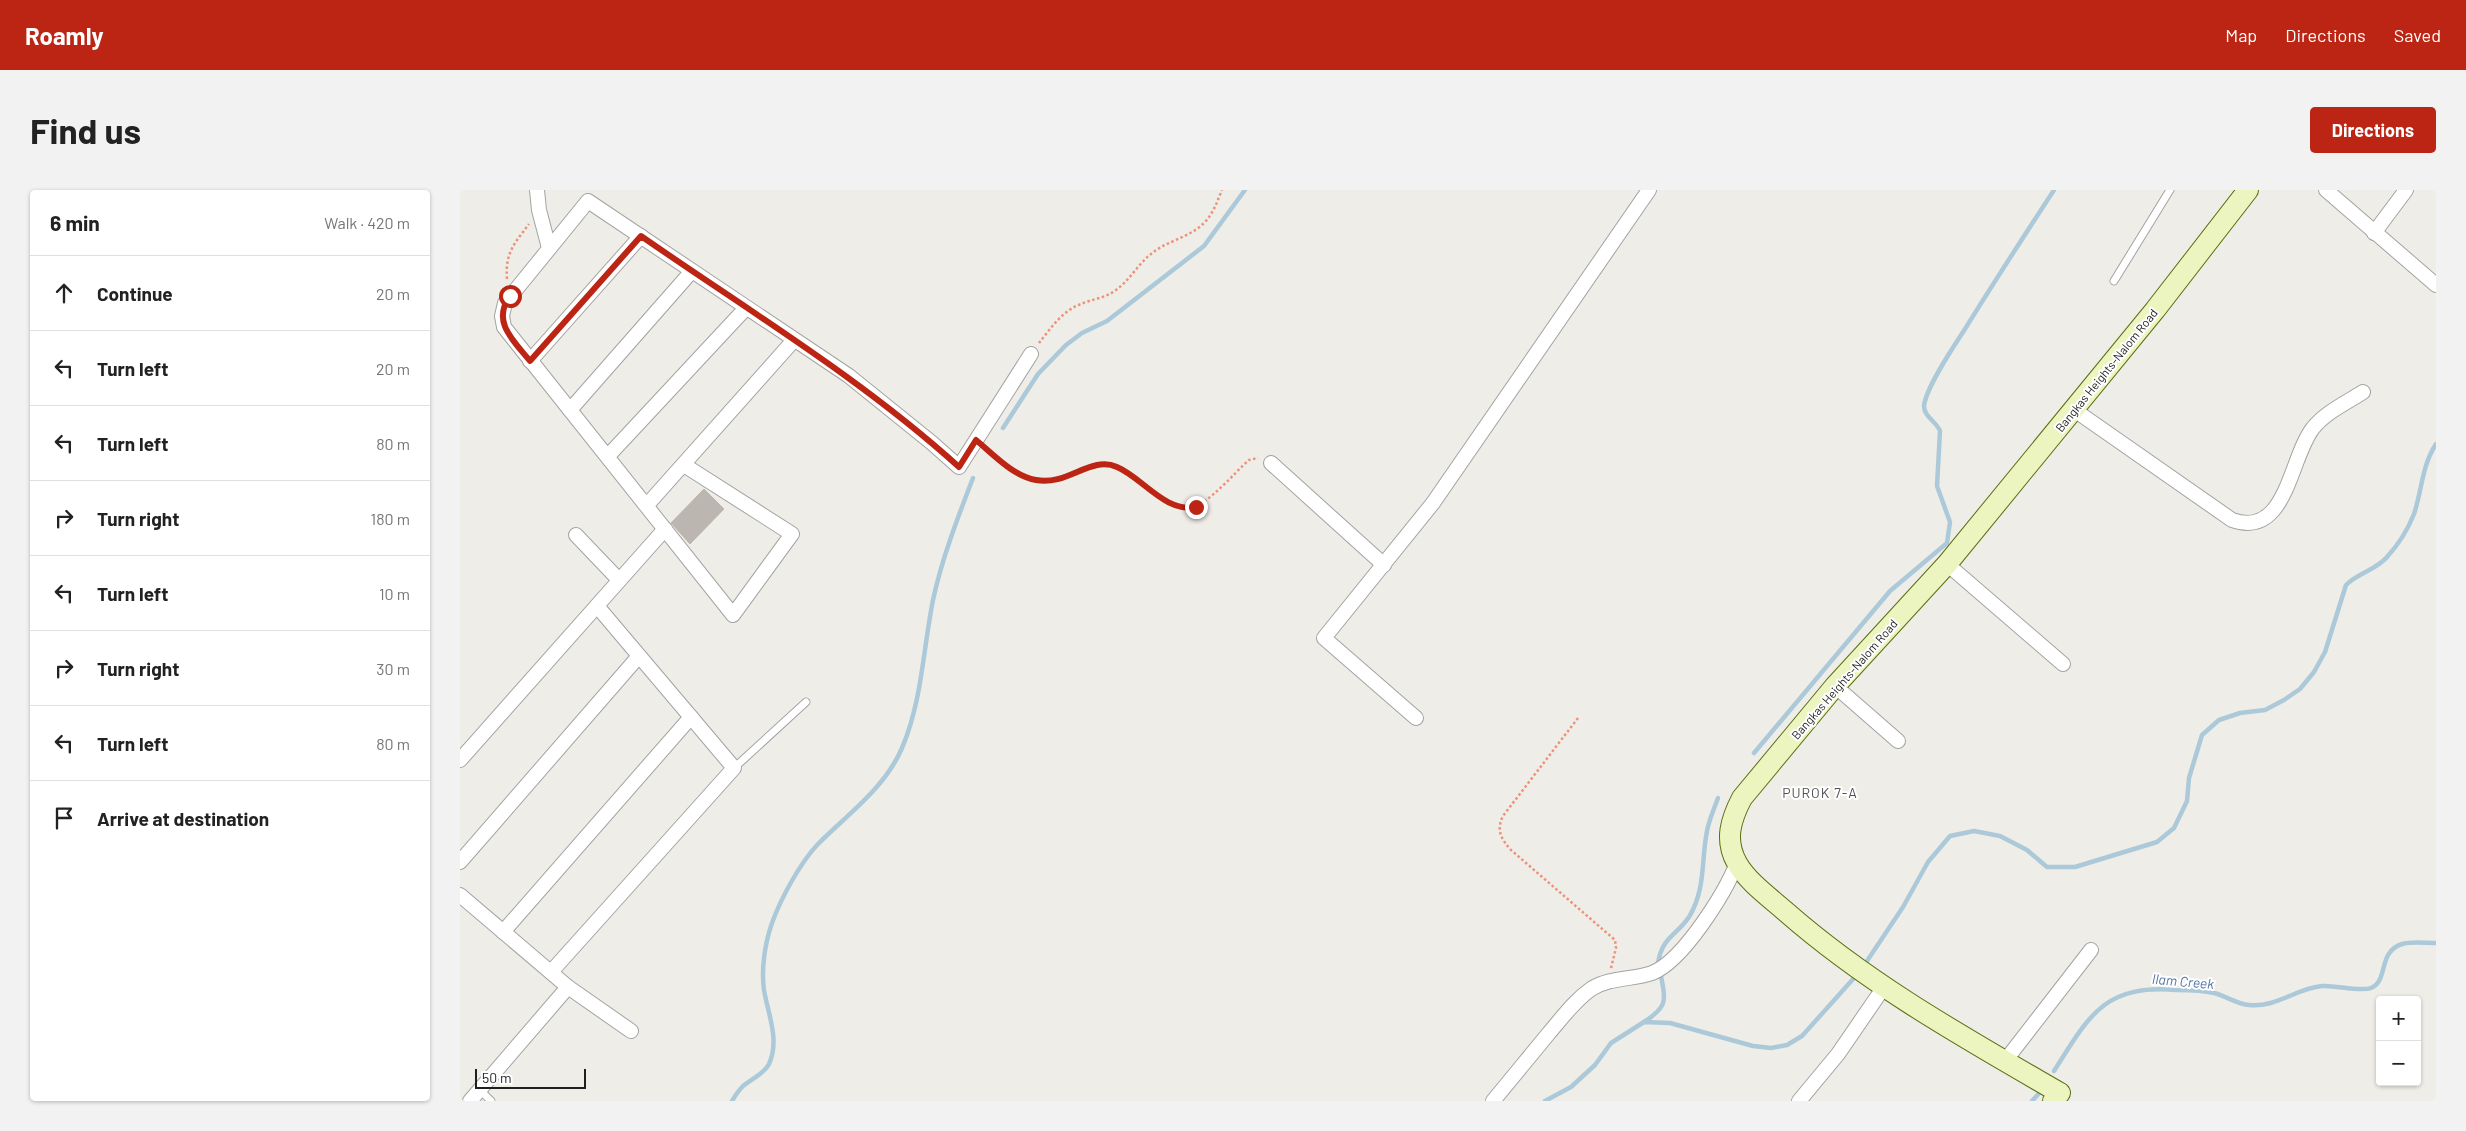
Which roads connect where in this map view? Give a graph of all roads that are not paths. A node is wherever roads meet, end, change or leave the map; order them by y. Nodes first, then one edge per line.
1 (537, 190) edge
2 (1649, 190) edge
3 (2170, 190) edge
4 (2248, 190) edge
5 (2326, 190) edge
6 (2406, 190) edge
7 (2374, 232) junction
8 (641, 236) junction
9 (549, 248) junction
10 (692, 271) junction
11 (2114, 281) dead end
12 (2436, 285) edge
13 (746, 308) junction
14 (794, 340) junction
15 (1031, 354) road end
16 (530, 361) junction
17 (2363, 392) dead end
18 (2073, 409) junction
19 (570, 410) junction
20 (608, 456) junction
21 (1271, 462) road end
22 (684, 466) junction
23 (647, 505) junction
24 (665, 528) junction
25 (576, 535) dead end
26 (1947, 564) junction
27 (1384, 565) junction
28 (619, 580) junction
29 (597, 606) junction
30 (639, 656) junction
31 (2063, 664) dead end
32 (1835, 686) junction
33 (806, 702) dead end
34 (691, 716) junction
35 (1416, 718) dead end
36 (1898, 741) dead end
37 (460, 760) edge
38 (734, 768) junction
39 (460, 862) edge
40 (1737, 863) junction
41 (460, 895) edge
42 (503, 932) junction
43 (2090, 950) dead end
44 (551, 972) junction
45 (568, 987) junction
46 (1884, 987) junction
47 (631, 1031) dead end
48 (2005, 1062) junction
49 (475, 1096) edge
50 (2061, 1098) edge
51 (491, 1101) edge
52 (1493, 1101) edge
53 (1799, 1101) edge

1 - 9 street
2 - 27 street
3 - 11 lane
4 - 18 street, Bangkas Heights-Nalom Road
5 - 7 street
6 - 7 street
7 - 12 street
8 - 9 street
8 - 10 street
8 - 16 street
9 - 16 street
10 - 13 street
10 - 19 street
13 - 14 street
13 - 20 street
14 - 15 street
14 - 22 street
16 - 19 street
17 - 18 street
18 - 26 street, Bangkas Heights-Nalom Road
19 - 20 street
20 - 23 street
21 - 27 street
22 - 23 street
22 - 24 street
23 - 24 street
24 - 28 street
25 - 28 street
26 - 31 street
26 - 32 street, Bangkas Heights-Nalom Road
27 - 35 street
28 - 29 street
29 - 30 street
29 - 37 street
30 - 34 street
30 - 39 street
32 - 36 street
32 - 40 street, Bangkas Heights-Nalom Road
33 - 38 lane
34 - 38 street
34 - 42 street
38 - 44 street
40 - 46 street, Bangkas Heights-Nalom Road
40 - 52 street
41 - 42 street
42 - 44 street
43 - 48 street
44 - 45 street
45 - 47 street
45 - 49 street
46 - 48 street, Bangkas Heights-Nalom Road
46 - 53 street
48 - 50 street, Bangkas Heights-Nalom Road
49 - 51 lane

